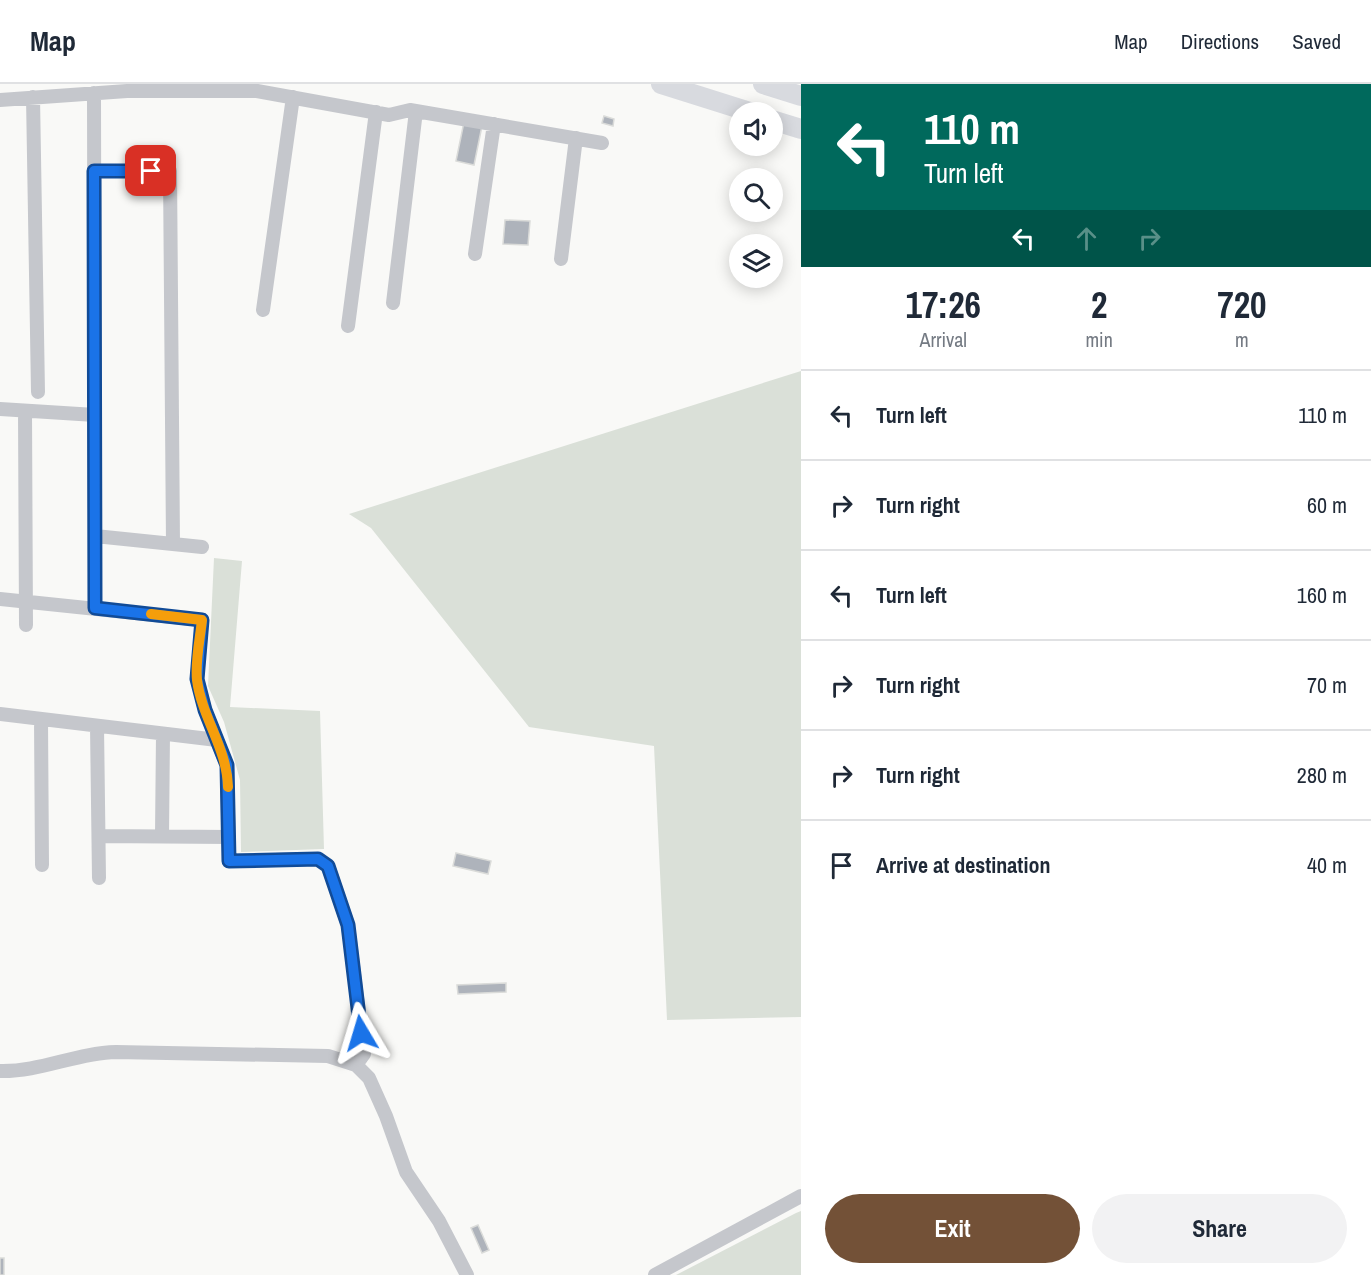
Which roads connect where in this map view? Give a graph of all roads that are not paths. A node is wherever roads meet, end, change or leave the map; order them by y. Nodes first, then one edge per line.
1 (661, 84) edge
2 (762, 84) edge
3 (94, 93) junction
4 (801, 96) edge
5 (33, 97) junction
6 (293, 97) junction
7 (0, 100) edge
8 (729, 105) edge
9 (416, 111) junction
10 (376, 112) junction
11 (783, 123) edge
12 (494, 124) junction
13 (801, 129) edge
14 (576, 138) junction
15 (602, 143) dead end
16 (94, 171) junction
17 (475, 254) dead end
18 (561, 259) dead end
19 (393, 303) dead end
20 (263, 310) dead end
21 (348, 326) dead end
22 (38, 392) dead end
23 (0, 410) edge
24 (25, 411) junction
25 (95, 415) junction
26 (95, 536) junction
27 (173, 544) junction
28 (202, 547) dead end
29 (0, 599) edge
30 (26, 602) junction
31 (95, 608) junction
32 (26, 626) dead end
33 (0, 714) edge
34 (41, 719) junction
35 (97, 726) junction
36 (163, 734) junction
37 (217, 740) junction
38 (99, 836) junction
39 (162, 836) junction
40 (229, 837) junction
41 (42, 865) dead end
42 (99, 878) dead end
43 (356, 1065) junction
44 (0, 1071) edge
45 (801, 1196) edge
46 (466, 1275) edge
47 (655, 1275) edge

1 - 8 highway
2 - 4 highway
3 - 5 street
3 - 6 street
3 - 16 street
5 - 7 street
5 - 22 street
6 - 10 street
6 - 20 street
9 - 10 street
9 - 12 street
9 - 19 street
10 - 21 street
11 - 13 highway
12 - 14 street
12 - 17 street
14 - 15 street
14 - 18 street
16 - 25 street
16 - 27 street
23 - 24 street
24 - 25 street
24 - 30 street
25 - 26 street
26 - 27 street
26 - 31 street
27 - 28 street
29 - 30 street
30 - 31 street
30 - 32 street
31 - 37 street
33 - 34 street
34 - 35 street
34 - 41 street
35 - 36 street
35 - 38 street
36 - 37 street
36 - 39 street
37 - 40 street
38 - 39 street
38 - 42 street
39 - 40 street
40 - 43 street
43 - 44 street
43 - 46 street
45 - 47 street

